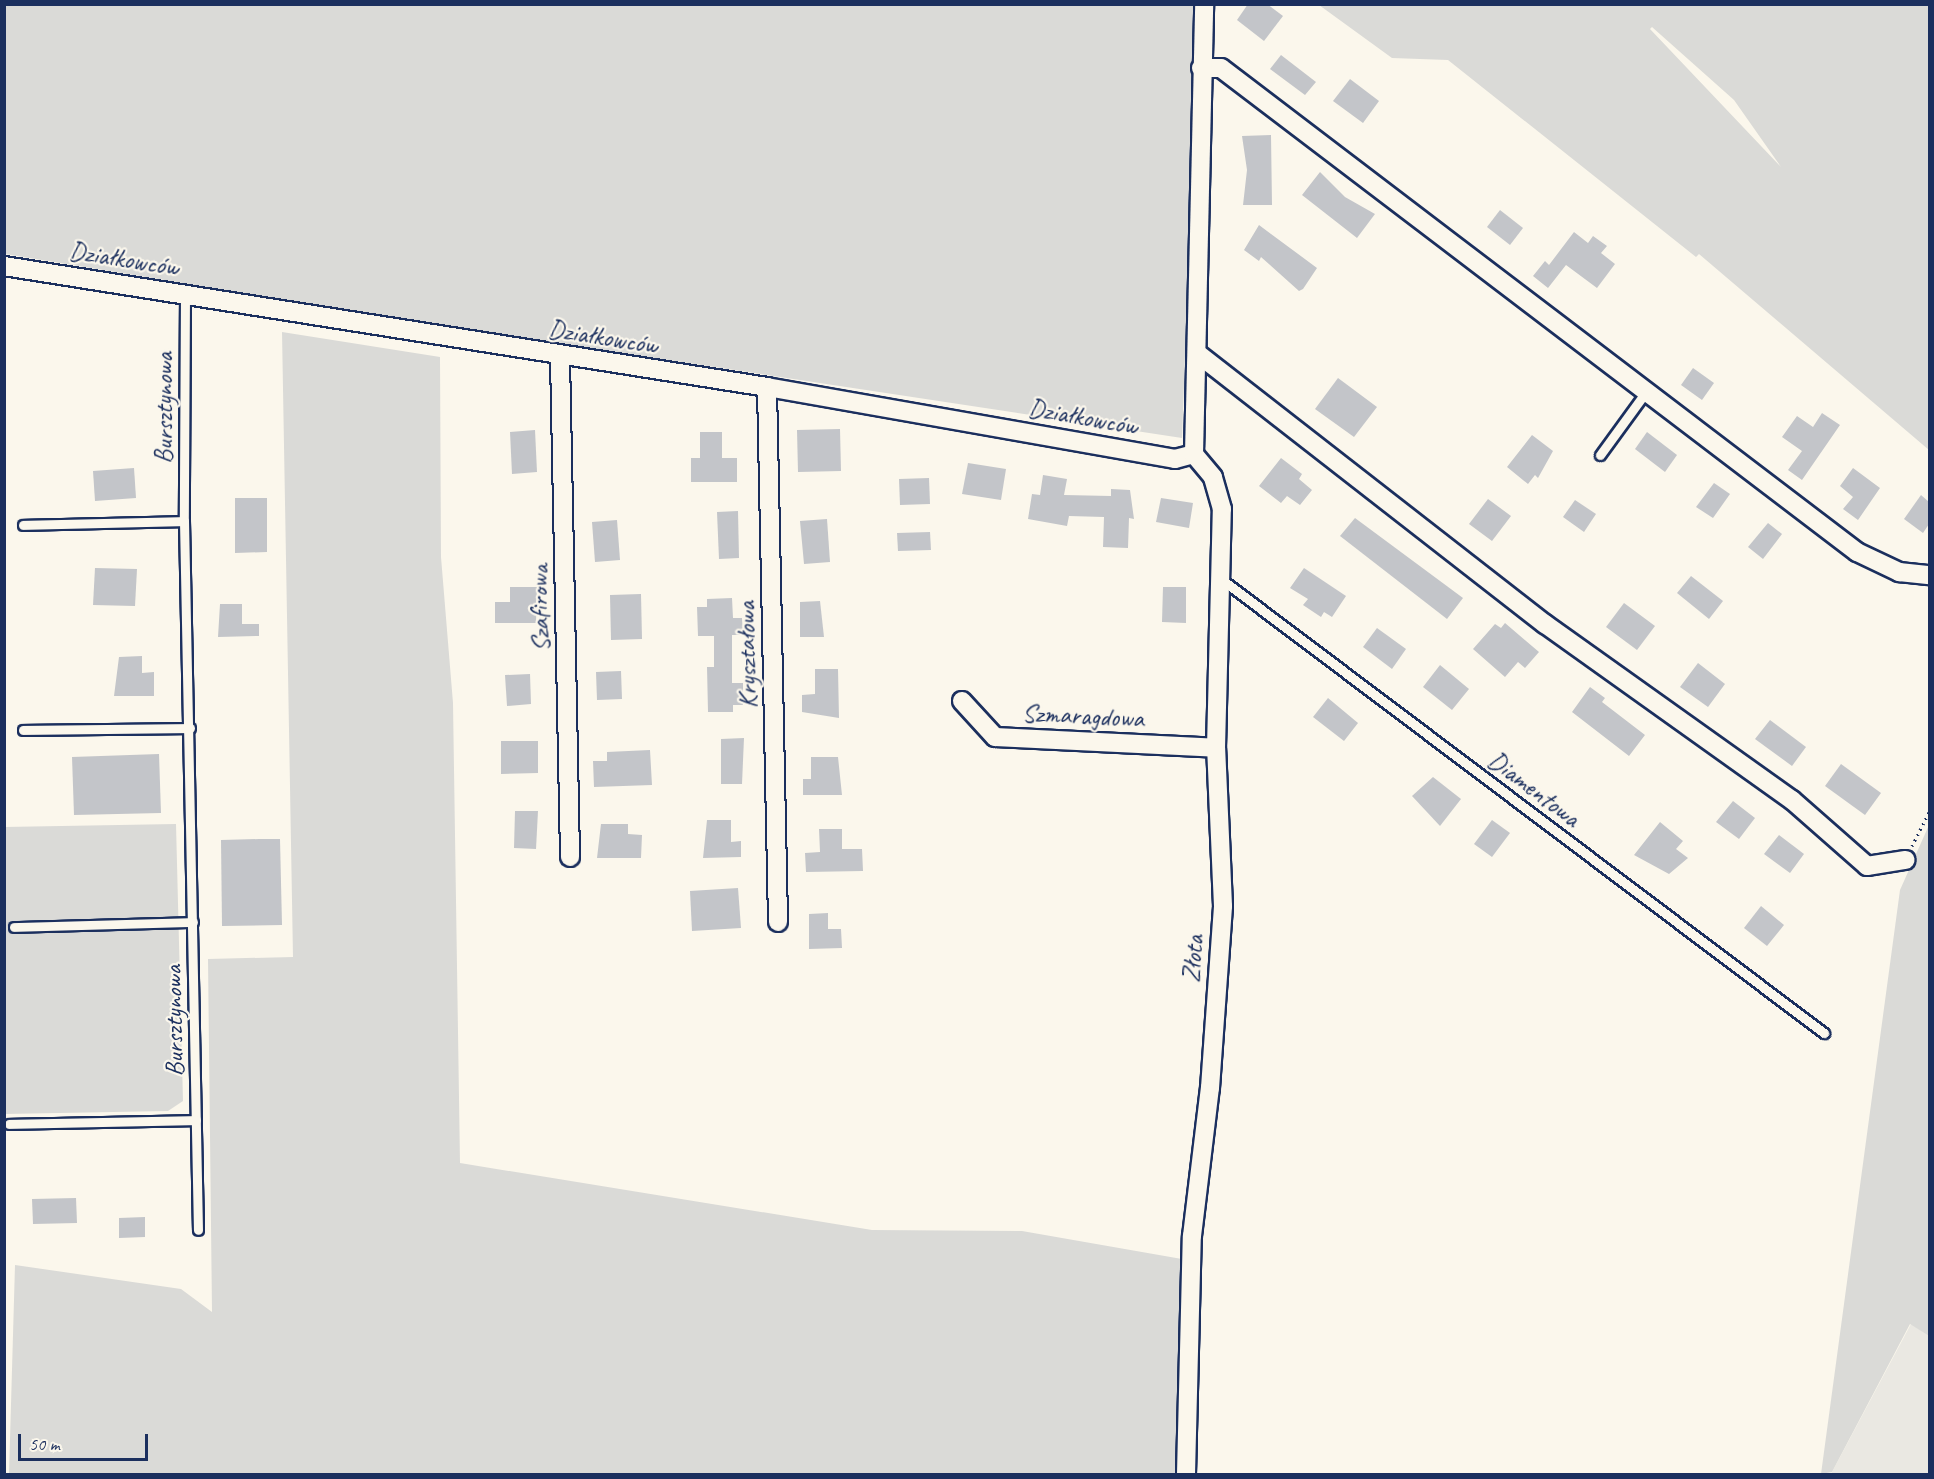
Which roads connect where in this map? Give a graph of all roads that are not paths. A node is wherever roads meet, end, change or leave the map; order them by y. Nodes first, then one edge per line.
1 (1204, 4) edge
2 (1201, 68) junction
3 (4, 266) edge
4 (186, 294) junction
5 (1198, 354) junction
6 (560, 357) junction
7 (767, 387) junction
8 (1645, 393) junction
9 (1194, 454) junction
10 (1600, 455) dead end
11 (184, 521) junction
12 (22, 525) dead end
13 (1929, 575) edge
14 (1219, 578) junction
15 (962, 701) dead end
16 (190, 728) junction
17 (22, 730) dead end
18 (1216, 748) junction
19 (570, 857) dead end
20 (1906, 860) road end
21 (193, 922) junction
22 (778, 922) dead end
23 (14, 927) dead end
24 (1824, 1033) dead end
25 (196, 1120) junction
26 (9, 1124) dead end
27 (198, 1230) dead end
28 (1186, 1474) edge

1 - 2 street
2 - 5 street
2 - 8 street
3 - 4 street, Działkowców
4 - 6 street, Działkowców
4 - 11 lane, Bursztynowa
5 - 9 street
5 - 20 street
6 - 7 street, Działkowców
6 - 19 street, Szafirowa
7 - 9 street, Działkowców
7 - 22 street, Kryształowa
8 - 10 lane
8 - 13 street
9 - 14 street, Złota
11 - 12 lane
11 - 16 lane, Bursztynowa
14 - 18 street, Złota
14 - 24 lane, Diamentowa
15 - 18 street, Szmaragdowa
16 - 17 lane
16 - 21 lane, Bursztynowa
18 - 28 street, Złota
21 - 23 lane
21 - 25 lane, Bursztynowa
25 - 26 lane
25 - 27 lane, Bursztynowa

